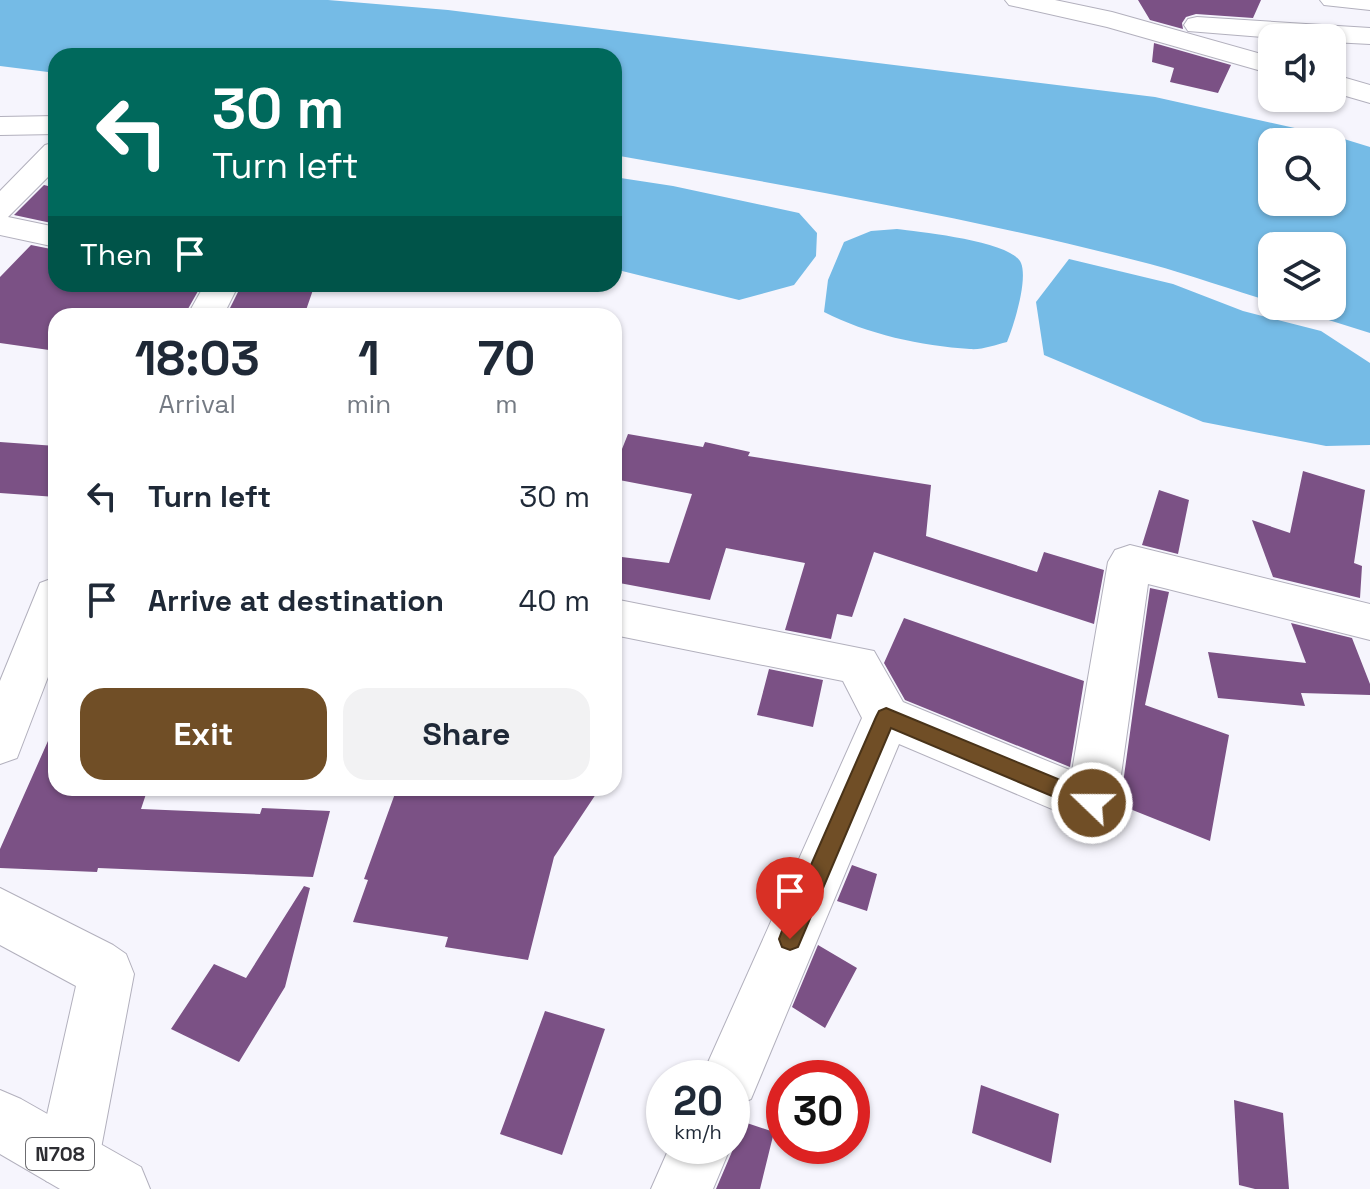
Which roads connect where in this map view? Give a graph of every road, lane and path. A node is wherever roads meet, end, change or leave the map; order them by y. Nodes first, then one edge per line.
1 (1018, 0) edge
2 (1333, 0) edge
3 (1370, 2) edge
4 (1112, 20) junction
5 (1370, 36) edge
6 (1258, 62) edge
7 (1346, 87) edge
8 (1370, 94) edge
9 (48, 125) edge
10 (0, 126) edge
11 (48, 159) edge
12 (0, 209) edge
13 (0, 225) edge
14 (48, 235) edge
15 (48, 616) edge
16 (622, 619) edge
17 (1370, 622) edge
18 (886, 717) junction
19 (0, 743) edge
20 (0, 914) edge
21 (738, 1060) edge
22 (0, 1120) edge
23 (693, 1164) edge
24 (94, 1179) edge
25 (682, 1189) edge

1 - 4 main road
2 - 3 main road
4 - 5 main road
4 - 6 main road
7 - 8 main road
9 - 10 main road
11 - 12 main road
13 - 14 main road
15 - 19 main road
16 - 18 main road
17 - 18 main road
18 - 21 main road
20 - 24 main road
22 - 24 main road, N708
23 - 25 main road

